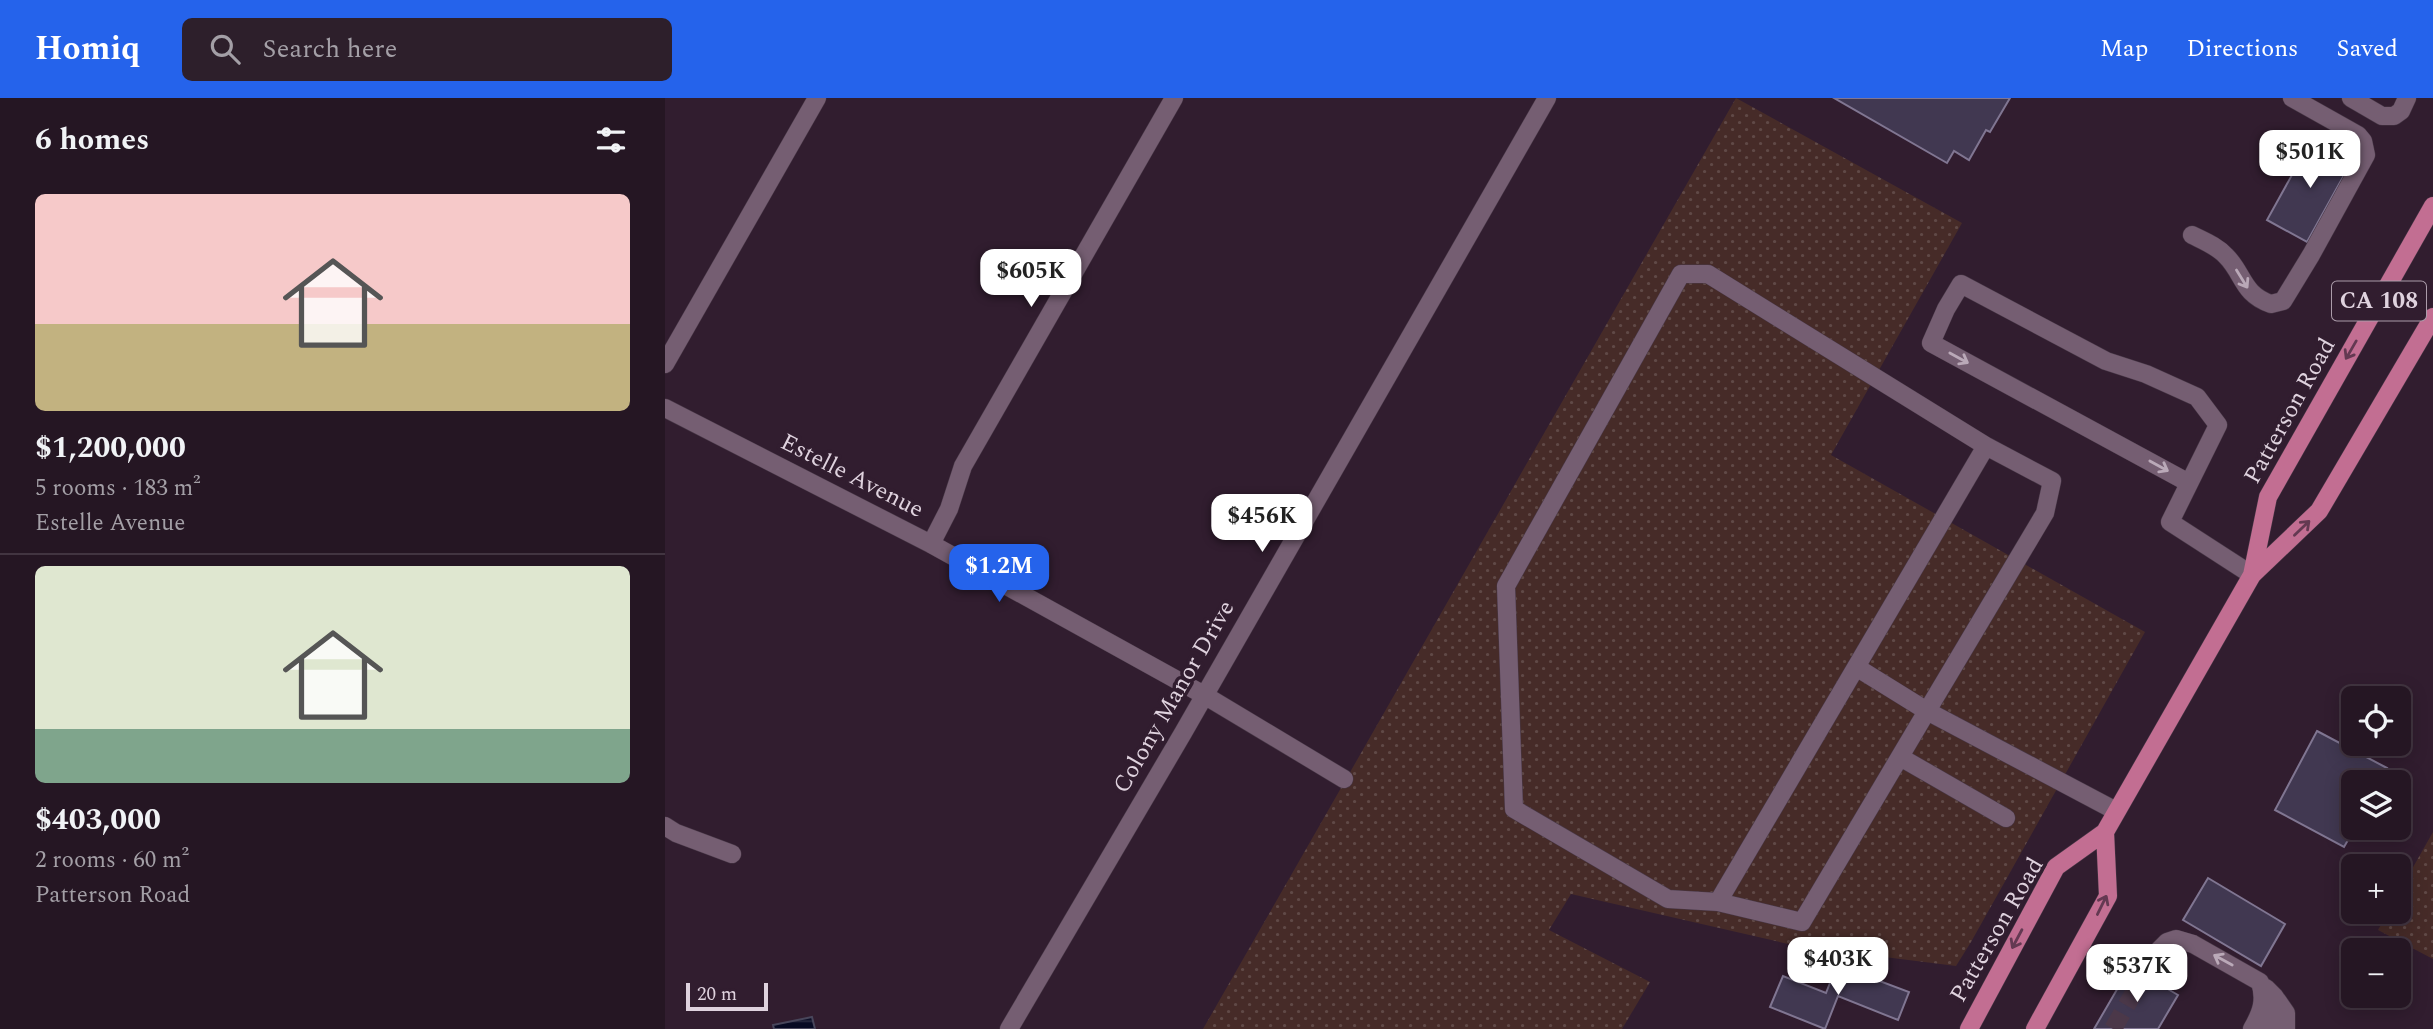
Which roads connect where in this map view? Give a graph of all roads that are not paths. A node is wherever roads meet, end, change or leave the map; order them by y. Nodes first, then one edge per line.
1 (817, 98) edge
2 (1174, 98) edge
3 (1547, 98) edge
4 (2292, 98) edge
5 (2351, 98) edge
6 (2407, 98) edge
7 (2433, 206) edge
8 (2192, 235) dead end
9 (2433, 317) edge
10 (665, 363) edge
11 (665, 408) edge
12 (1986, 446) junction
13 (2189, 483) junction
14 (930, 544) junction
15 (2252, 575) junction
16 (1856, 667) junction
17 (1204, 695) junction
18 (1927, 712) junction
19 (1900, 757) junction
20 (1344, 779) dead end
21 (2116, 811) junction
22 (2005, 818) dead end
23 (665, 826) edge
24 (2105, 832) junction
25 (732, 854) dead end
26 (1718, 902) junction
27 (2144, 975) tunnel mouth
28 (2260, 982) junction
29 (2275, 997) junction
30 (1009, 1029) edge
31 (1969, 1029) edge
32 (2035, 1029) edge
33 (2252, 1029) edge
34 (2271, 1029) edge
35 (2286, 1029) edge

1 - 10 street
2 - 14 street
3 - 17 street, Colony Manor Drive
8 -> 4 street
5 - 6 street
7 -> 15 main road, Patterson Road / CA 108
15 -> 9 main road, Patterson Road / CA 108
11 - 14 street, Estelle Avenue
12 - 16 street
12 - 18 street
12 - 26 street
13 -> 13 street
13 - 15 street
14 - 17 street, Estelle Avenue
15 - 21 main road, Patterson Road / CA 108
16 - 18 street
16 - 26 street
17 - 20 street, Estelle Avenue
17 - 30 street, Colony Manor Drive
18 - 19 street
18 - 21 street
19 - 22 street
19 - 26 street
21 - 24 main road, Patterson Road / CA 108
23 - 25 street
24 -> 31 main road, Patterson Road / CA 108
32 -> 24 main road
28 -> 27 street
28 - 29 street
28 - 33 street
29 - 34 street
29 - 35 street

